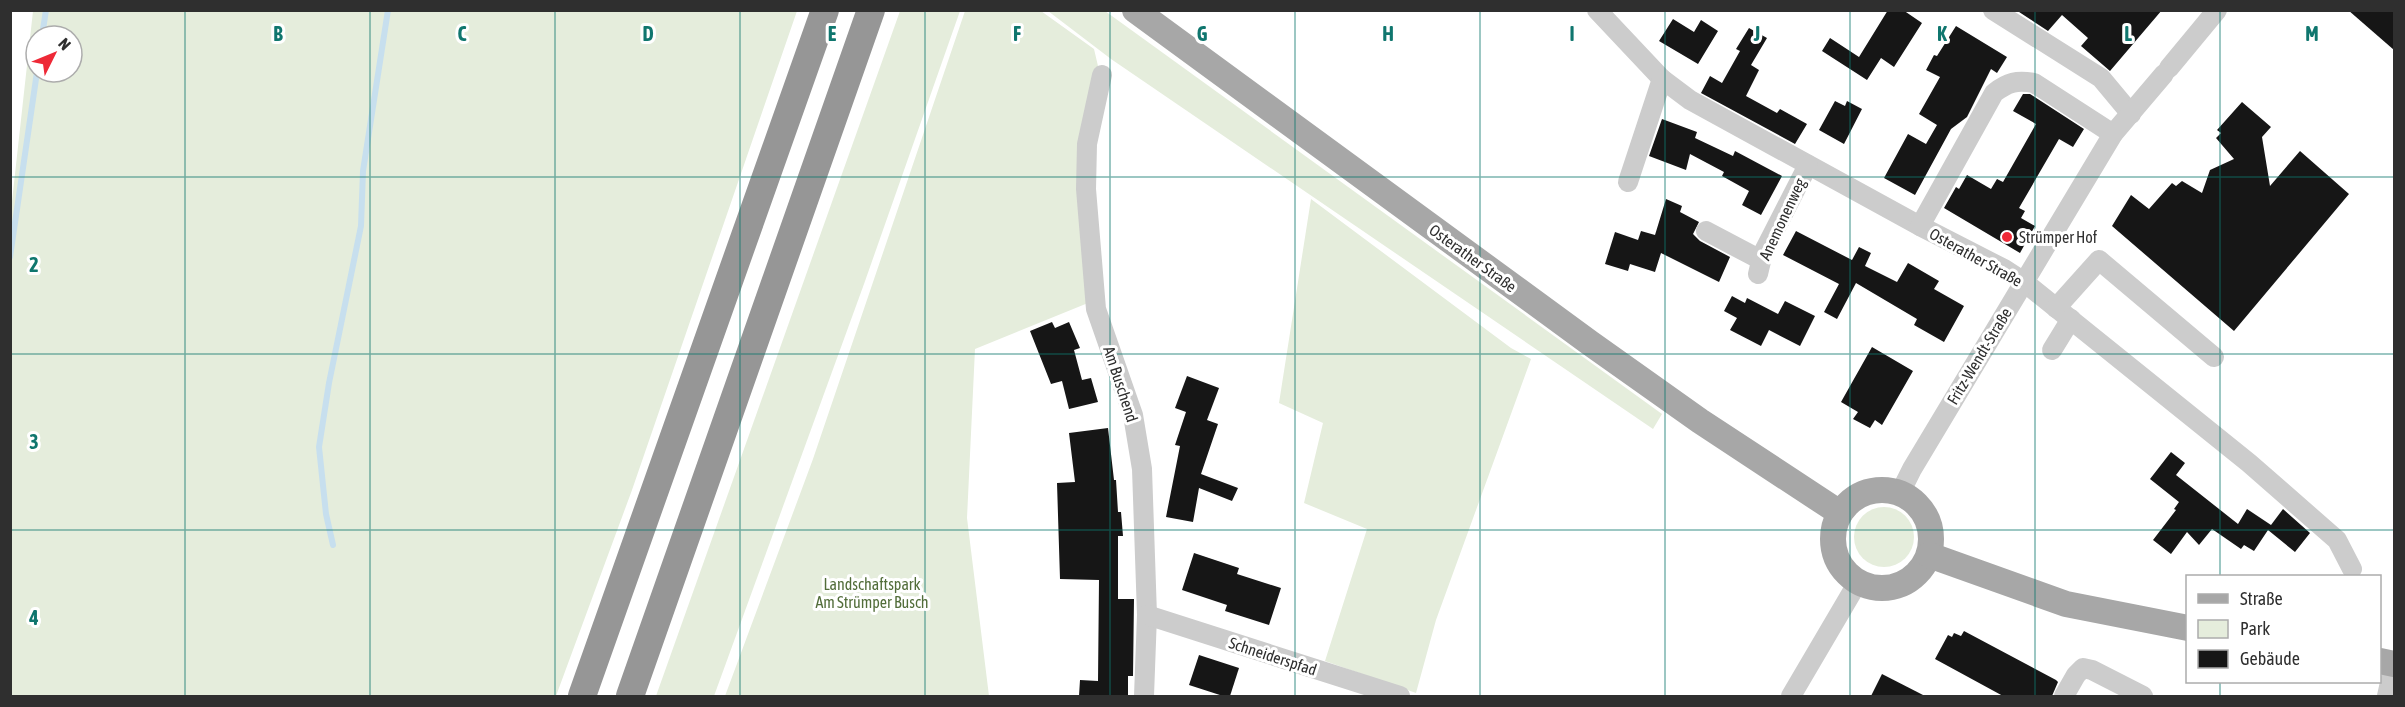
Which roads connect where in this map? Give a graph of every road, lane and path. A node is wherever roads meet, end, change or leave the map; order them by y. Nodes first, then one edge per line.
1 (825, 10) edge
2 (871, 10) edge
3 (1135, 10) edge
4 (1597, 10) edge
5 (1993, 10) edge
6 (2217, 10) edge
7 (1102, 75) dead end
8 (1662, 79) junction
9 (2130, 114) junction
10 (2113, 134) junction
11 (1808, 165) junction
12 (1628, 182) dead end
13 (1920, 226) junction
14 (1706, 231) dead end
15 (2024, 282) junction
16 (2064, 313) junction
17 (2052, 350) dead end
18 (2214, 357) dead end
19 (1900, 493) junction
20 (1840, 513) junction
21 (1929, 555) junction
22 (2352, 569) dead end
23 (1858, 582) junction
24 (1147, 615) junction
25 (2186, 628) edge
26 (2394, 665) edge
27 (582, 696) edge
28 (630, 696) edge
29 (1144, 696) edge
30 (1400, 696) edge
31 (1791, 696) edge
32 (2064, 696) edge
33 (2143, 696) edge
34 (2387, 696) edge

1 - 27 highway
2 - 28 highway
3 - 20 main road, Osterather Straße
4 - 8 street, Osterather Straße
5 - 9 street
6 - 9 street, Fritz-Wendt-Straße
7 - 24 street, Am Buschend
8 - 11 street, Osterather Straße
8 - 12 street
9 - 10 street, Fritz-Wendt-Straße
10 - 13 street
10 - 15 street, Fritz-Wendt-Straße
11 - 13 street, Osterather Straße
11 - 14 street, Anemonenweg
13 - 15 street, Osterather Straße
15 - 16 street, Osterather Straße
15 - 19 street, Fritz-Wendt-Straße
16 - 17 street
16 - 18 street
16 - 22 street, Osterather Straße
19 - 20 main road
19 - 21 main road
20 - 23 main road
21 - 23 main road
21 - 25 main road
23 - 31 street
24 - 29 street, Am Buschend
24 - 30 street, Schneiderspfad
26 - 34 street
32 - 33 street

